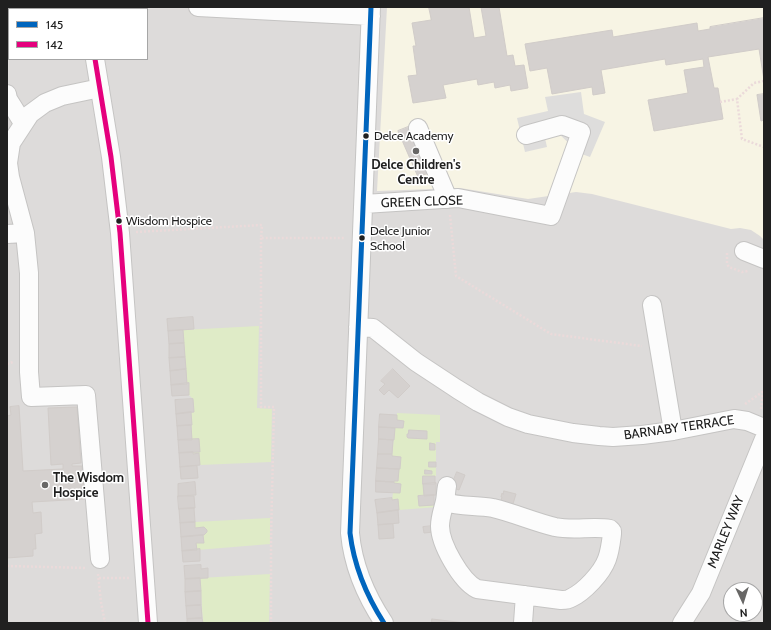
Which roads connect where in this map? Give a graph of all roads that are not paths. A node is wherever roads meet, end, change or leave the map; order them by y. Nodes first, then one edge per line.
1 (198, 7) edge
2 (258, 9) edge
3 (371, 12) edge
4 (95, 60) edge
5 (100, 88) junction
6 (7, 94) edge
7 (24, 123) junction
8 (418, 128) dead end
9 (526, 135) dead end
10 (448, 199) junction
11 (364, 204) junction
12 (25, 233) junction
13 (7, 234) edge
14 (744, 251) dead end
15 (764, 259) edge
16 (652, 305) dead end
17 (358, 327) junction
18 (764, 428) edge
19 (673, 431) junction
20 (764, 439) edge
21 (96, 565) road end
22 (525, 595) junction
23 (148, 623) edge
24 (384, 623) edge
25 (523, 623) edge
26 (682, 623) edge

1 - 2 street
2 - 3 street
3 - 11 street
4 - 5 street
5 - 7 street
5 - 23 street
6 - 7 street
7 - 12 street
8 - 10 street
9 - 10 street, GREEN CLOSE
10 - 11 street, GREEN CLOSE
11 - 17 street
12 - 13 street
12 - 21 street
14 - 15 street
16 - 19 street
17 - 19 street, BARNABY TERRACE
17 - 24 street
18 - 19 street, BARNABY TERRACE
20 - 26 street, MARLEY WAY
22 - 22 street
22 - 25 street

